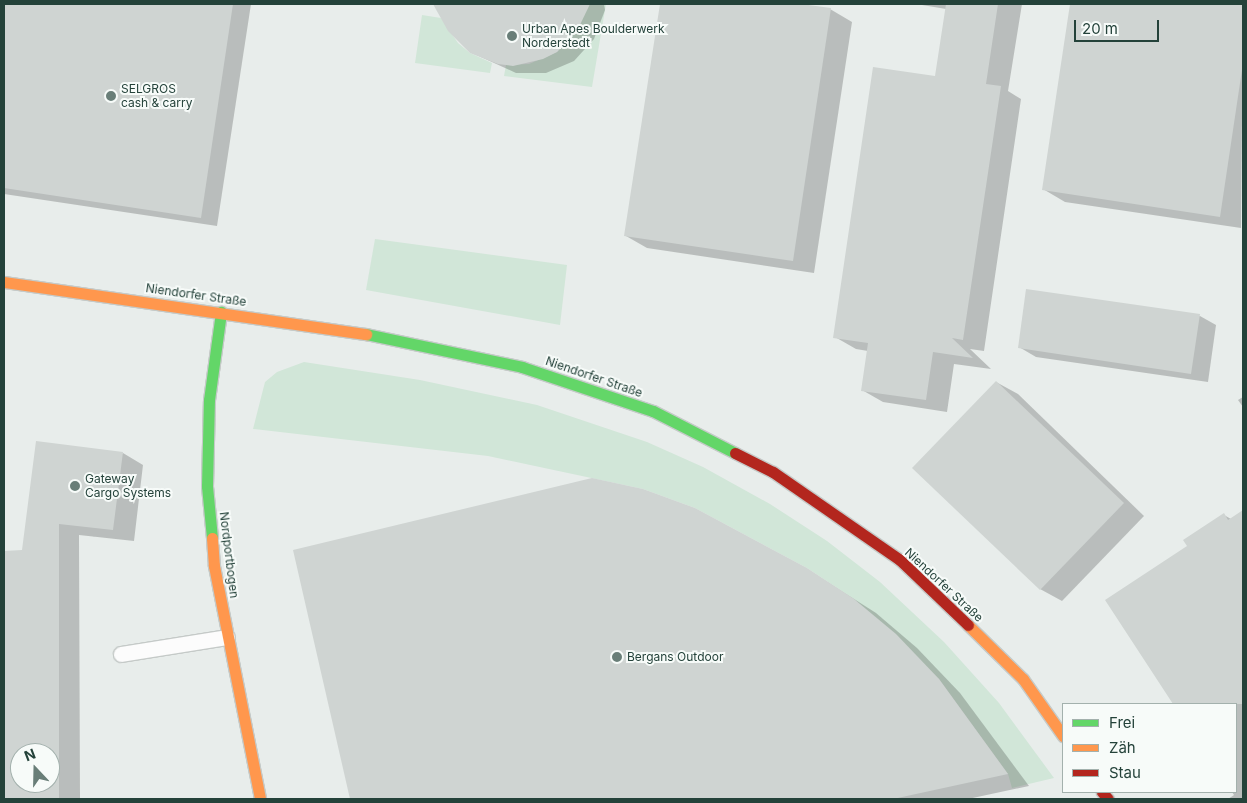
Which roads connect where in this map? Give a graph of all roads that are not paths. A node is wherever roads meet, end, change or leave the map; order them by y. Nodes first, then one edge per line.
1 (4, 282) edge
2 (221, 312) junction
3 (227, 637) junction
4 (120, 654) dead end
5 (1062, 735) edge
6 (260, 799) edge

1 - 2 main road, Niendorfer Straße
2 - 3 main road, Nordportbogen
2 - 5 main road, Niendorfer Straße
3 - 4 lane
3 - 6 main road, Nordportbogen

